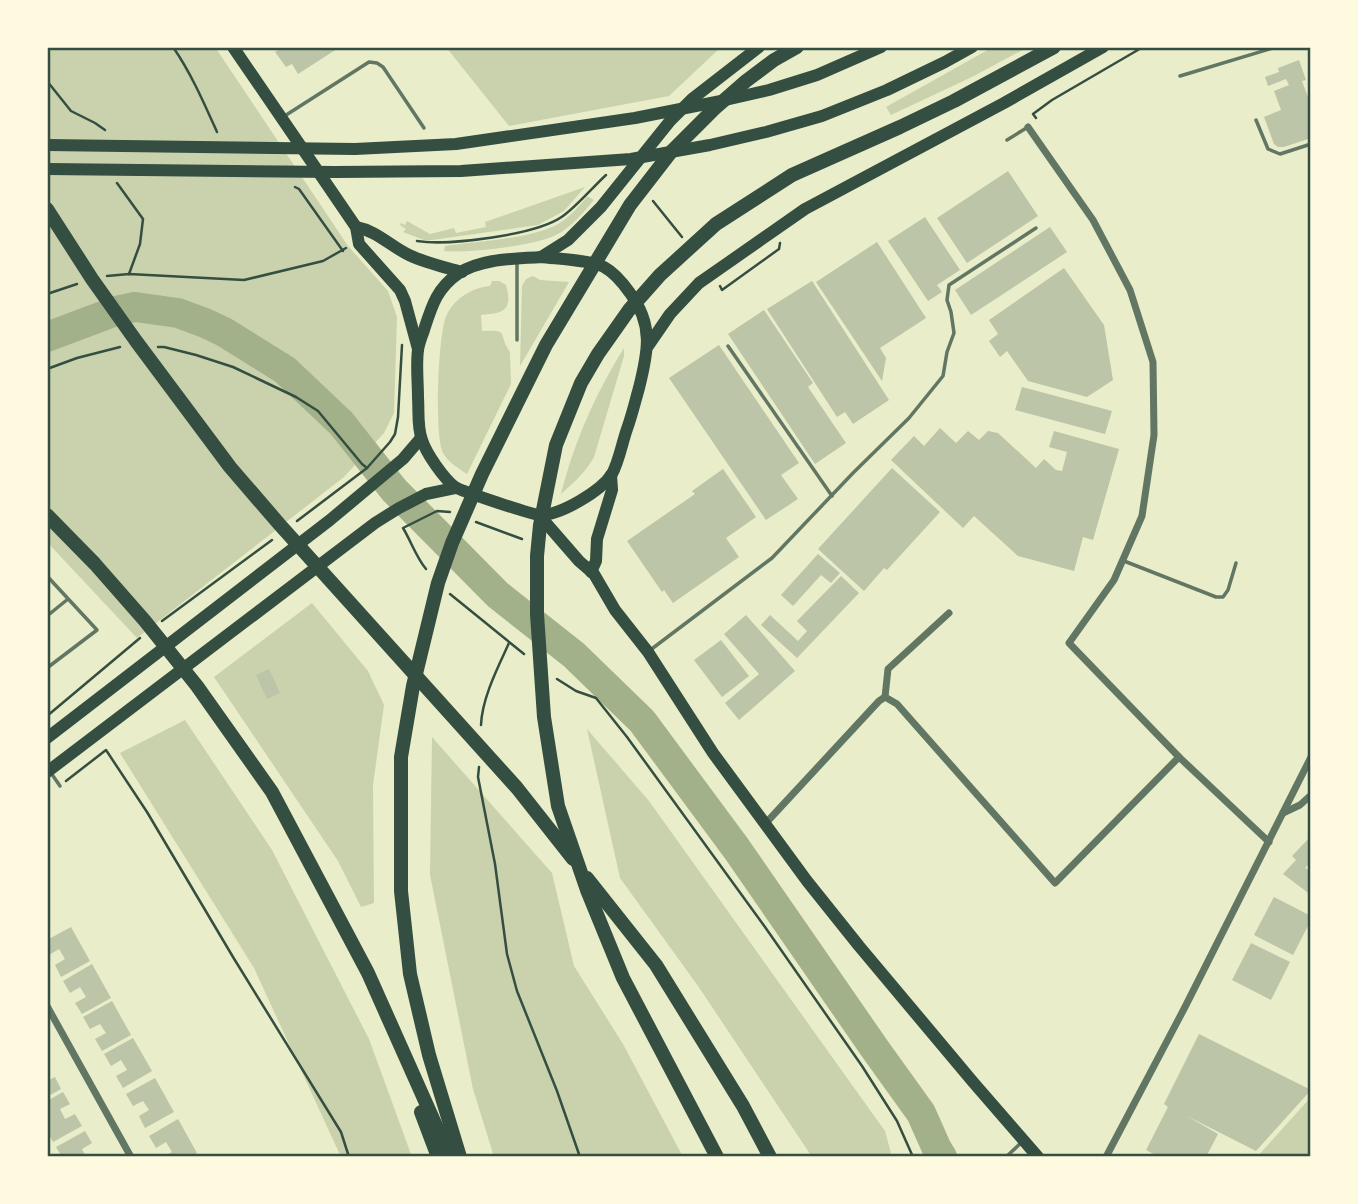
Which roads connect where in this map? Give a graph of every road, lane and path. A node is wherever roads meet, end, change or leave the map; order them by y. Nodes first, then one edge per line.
1 (173, 47) edge
2 (233, 47) edge
3 (759, 47) edge
4 (797, 47) edge
5 (881, 47) edge
6 (972, 47) edge
7 (1054, 47) edge
8 (1103, 47) edge
9 (1143, 47) edge
10 (1276, 47) edge
11 (1180, 76) dead end
12 (1035, 117) dead end
13 (282, 118) junction
14 (1256, 120) dead end
15 (1028, 127) joint
16 (424, 128) dead end
17 (218, 134) dead end
18 (1007, 140) dead end
19 (1311, 144) edge
20 (47, 145) edge
21 (613, 168) dead end
22 (47, 169) edge
23 (289, 184) dead end
24 (648, 196) dead end
25 (47, 209) edge
26 (356, 228) junction
27 (1036, 228) dead end
28 (410, 239) dead end
29 (350, 244) dead end
30 (688, 244) dead end
31 (779, 249) dead end
32 (343, 251) junction
33 (541, 257) junction
34 (517, 259) junction
35 (462, 272) junction
36 (97, 279) dead end
37 (86, 282) dead end
38 (722, 290) dead end
39 (47, 294) edge
40 (402, 339) dead end
41 (517, 340) dead end
42 (648, 346) junction
43 (729, 346) dead end
44 (130, 347) dead end
45 (153, 347) dead end
46 (418, 349) junction
47 (47, 369) edge
48 (421, 438) junction
49 (367, 468) junction
50 (611, 475) junction
51 (456, 488) junction
52 (832, 496) junction
53 (452, 512) dead end
54 (47, 515) edge
55 (539, 515) junction
56 (473, 521) dead end
57 (295, 523) dead end
58 (273, 539) dead end
59 (525, 540) dead end
60 (1124, 561) junction
61 (1236, 563) dead end
62 (427, 570) dead end
63 (591, 572) junction
64 (47, 576) edge
65 (449, 593) dead end
66 (68, 598) junction
67 (949, 613) dead end
68 (47, 615) edge
69 (162, 621) dead end
70 (141, 637) dead end
71 (509, 643) junction
72 (648, 652) junction
73 (531, 659) dead end
74 (47, 668) edge
75 (552, 676) dead end
76 (885, 697) junction
77 (47, 716) edge
78 (481, 729) dead end
79 (47, 738) edge
80 (1179, 757) junction
81 (1311, 757) edge
82 (479, 765) dead end
83 (48, 771) edge
84 (60, 786) joint
85 (1311, 795) edge
86 (1283, 813) junction
87 (765, 824) junction
88 (1269, 842) junction
89 (368, 973) junction
90 (47, 1006) edge
91 (1024, 1141) junction
92 (131, 1157) edge
93 (349, 1157) edge
94 (438, 1157) edge
95 (450, 1157) edge
96 (460, 1157) edge
97 (580, 1157) edge
98 (717, 1157) edge
99 (771, 1157) edge
100 (913, 1157) edge
101 (1006, 1157) edge
102 (1038, 1157) edge
103 (1106, 1157) edge

1 - 17 path
2 - 13 main road
3 - 33 main road
4 - 96 highway
5 - 20 main road
6 - 22 main road
7 - 98 highway
8 - 42 main road
9 - 12 path
10 - 11 lane
13 - 16 lane
13 - 26 main road
14 - 19 lane
15 - 18 lane
15 - 60 street
21 - 28 path
23 - 32 path
24 - 30 path
25 - 99 highway
26 - 35 main road
26 - 46 main road
27 - 52 lane
29 - 32 path
31 - 38 path
32 - 36 path
33 - 34 main road
33 - 42 main road
34 - 35 main road
34 - 41 lane
35 - 46 main road
37 - 39 path
40 - 49 path
42 - 50 main road
43 - 52 lane
44 - 47 path
45 - 49 path
46 - 48 main road
48 - 51 main road
48 - 79 main road
49 - 57 path
50 - 55 main road
50 - 63 main road
51 - 55 main road
51 - 83 main road
52 - 72 lane
53 - 62 path
54 - 89 highway
55 - 63 main road
56 - 59 path
58 - 69 path
60 - 61 lane
60 - 80 street
63 - 72 main road
64 - 66 lane
65 - 71 path
66 - 68 lane
66 - 74 lane
67 - 76 street
70 - 77 path
71 - 73 path
71 - 78 path
72 - 87 main road
75 - 100 path
76 - 80 street
76 - 87 street
80 - 88 street
81 - 86 street
82 - 97 path
83 - 84 lane
84 - 93 path
85 - 86 street
86 - 88 street
87 - 91 main road
88 - 103 street
89 - 94 highway
89 - 95 highway
90 - 92 street
91 - 101 lane
91 - 102 main road

